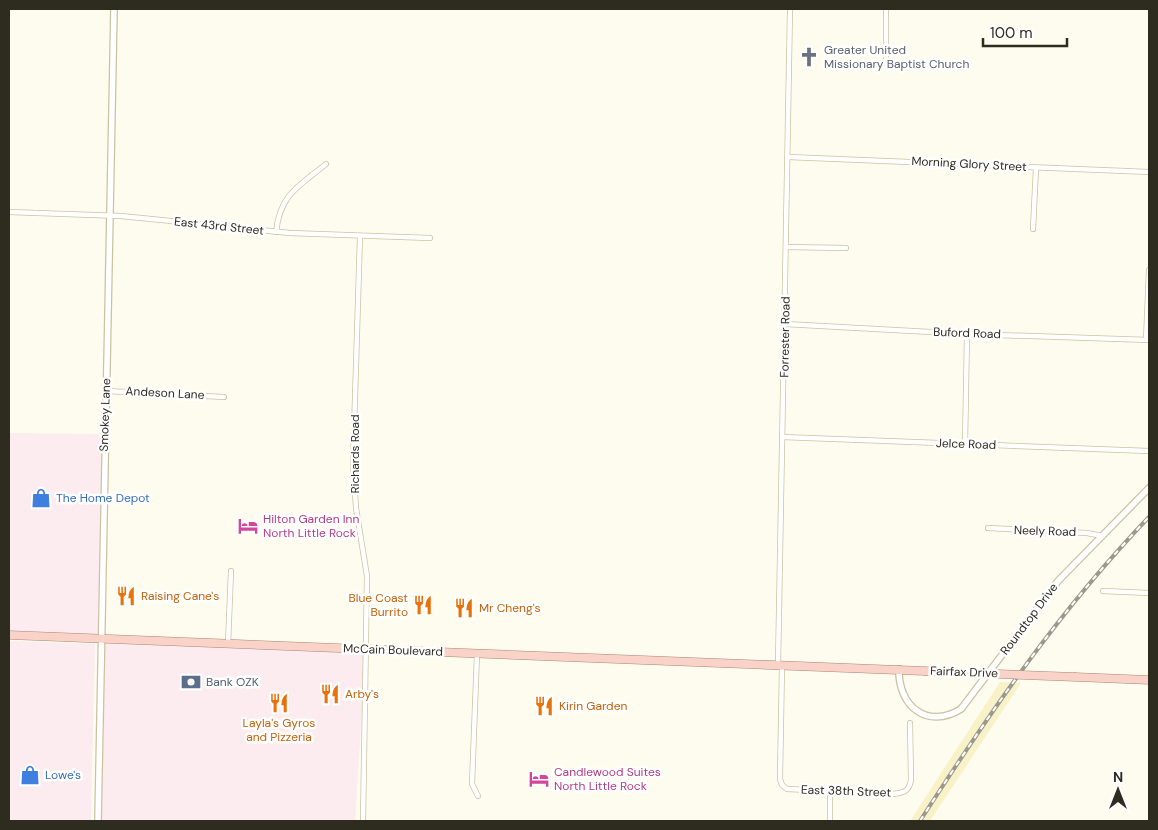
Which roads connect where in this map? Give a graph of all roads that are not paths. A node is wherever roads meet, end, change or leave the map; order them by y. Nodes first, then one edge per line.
1 (114, 9) edge
2 (790, 9) edge
3 (886, 9) edge
4 (886, 63) dead end
5 (788, 157) junction
6 (326, 164) dead end
7 (1036, 168) junction
8 (1149, 172) edge
9 (9, 212) edge
10 (110, 215) junction
11 (1033, 229) dead end
12 (276, 232) junction
13 (360, 236) junction
14 (430, 238) dead end
15 (786, 247) junction
16 (846, 248) dead end
17 (1149, 270) edge
18 (786, 324) junction
19 (967, 334) junction
20 (1148, 340) edge
21 (107, 391) junction
22 (224, 397) dead end
23 (782, 437) junction
24 (965, 445) junction
25 (1149, 451) edge
26 (1149, 488) edge
27 (988, 528) dead end
28 (1102, 536) junction
29 (231, 571) dead end
30 (1103, 591) dead end
31 (1149, 593) edge
32 (9, 634) edge
33 (101, 639) junction
34 (228, 644) junction
35 (366, 649) junction
36 (477, 654) junction
37 (780, 665) junction
38 (899, 670) junction
39 (1149, 680) edge
40 (910, 723) dead end
41 (787, 789) joint
42 (830, 792) junction
43 (478, 796) dead end
44 (98, 821) edge
45 (363, 821) edge
46 (830, 821) edge

1 - 10 street, Smokey Lane
2 - 5 street, Forrester Road
3 - 4 street
5 - 7 street, Morning Glory Street
5 - 15 street, Forrester Road
6 - 12 street
7 - 8 street, Morning Glory Street
7 - 11 street
9 - 10 street, East 43rd Street
10 - 12 street, East 43rd Street
10 - 21 street, Smokey Lane
12 - 13 street, East 43rd Street
13 - 14 street, East 43rd Street
13 - 35 street, Richards Road
15 - 16 street
15 - 18 street, Forrester Road
17 - 20 street
18 - 19 street, Buford Road
18 - 23 street, Forrester Road
19 - 20 street, Buford Road
19 - 24 street
21 - 22 street, Andeson Lane
21 - 33 street, Smokey Lane
23 - 24 street, Jelce Road
23 - 37 street, Forrester Road
24 - 25 street, Jelce Road
26 - 28 street, Roundtop Drive
27 - 28 street, Neely Road
28 - 38 street, Roundtop Drive
29 - 34 street
30 - 31 street
32 - 33 main road, McCain Boulevard
33 - 34 main road, McCain Boulevard
33 - 44 street, Smokey Lane
34 - 35 main road, McCain Boulevard
35 - 36 main road, McCain Boulevard
35 - 45 street, Richards Road
36 - 37 main road, McCain Boulevard
36 - 43 street
37 - 38 main road, Fairfax Drive
37 - 41 street, Forrester Road
38 - 39 main road, Fairfax Drive, bridge
40 - 42 street, East 38th Street
41 - 42 street, East 38th Street
42 - 46 street

